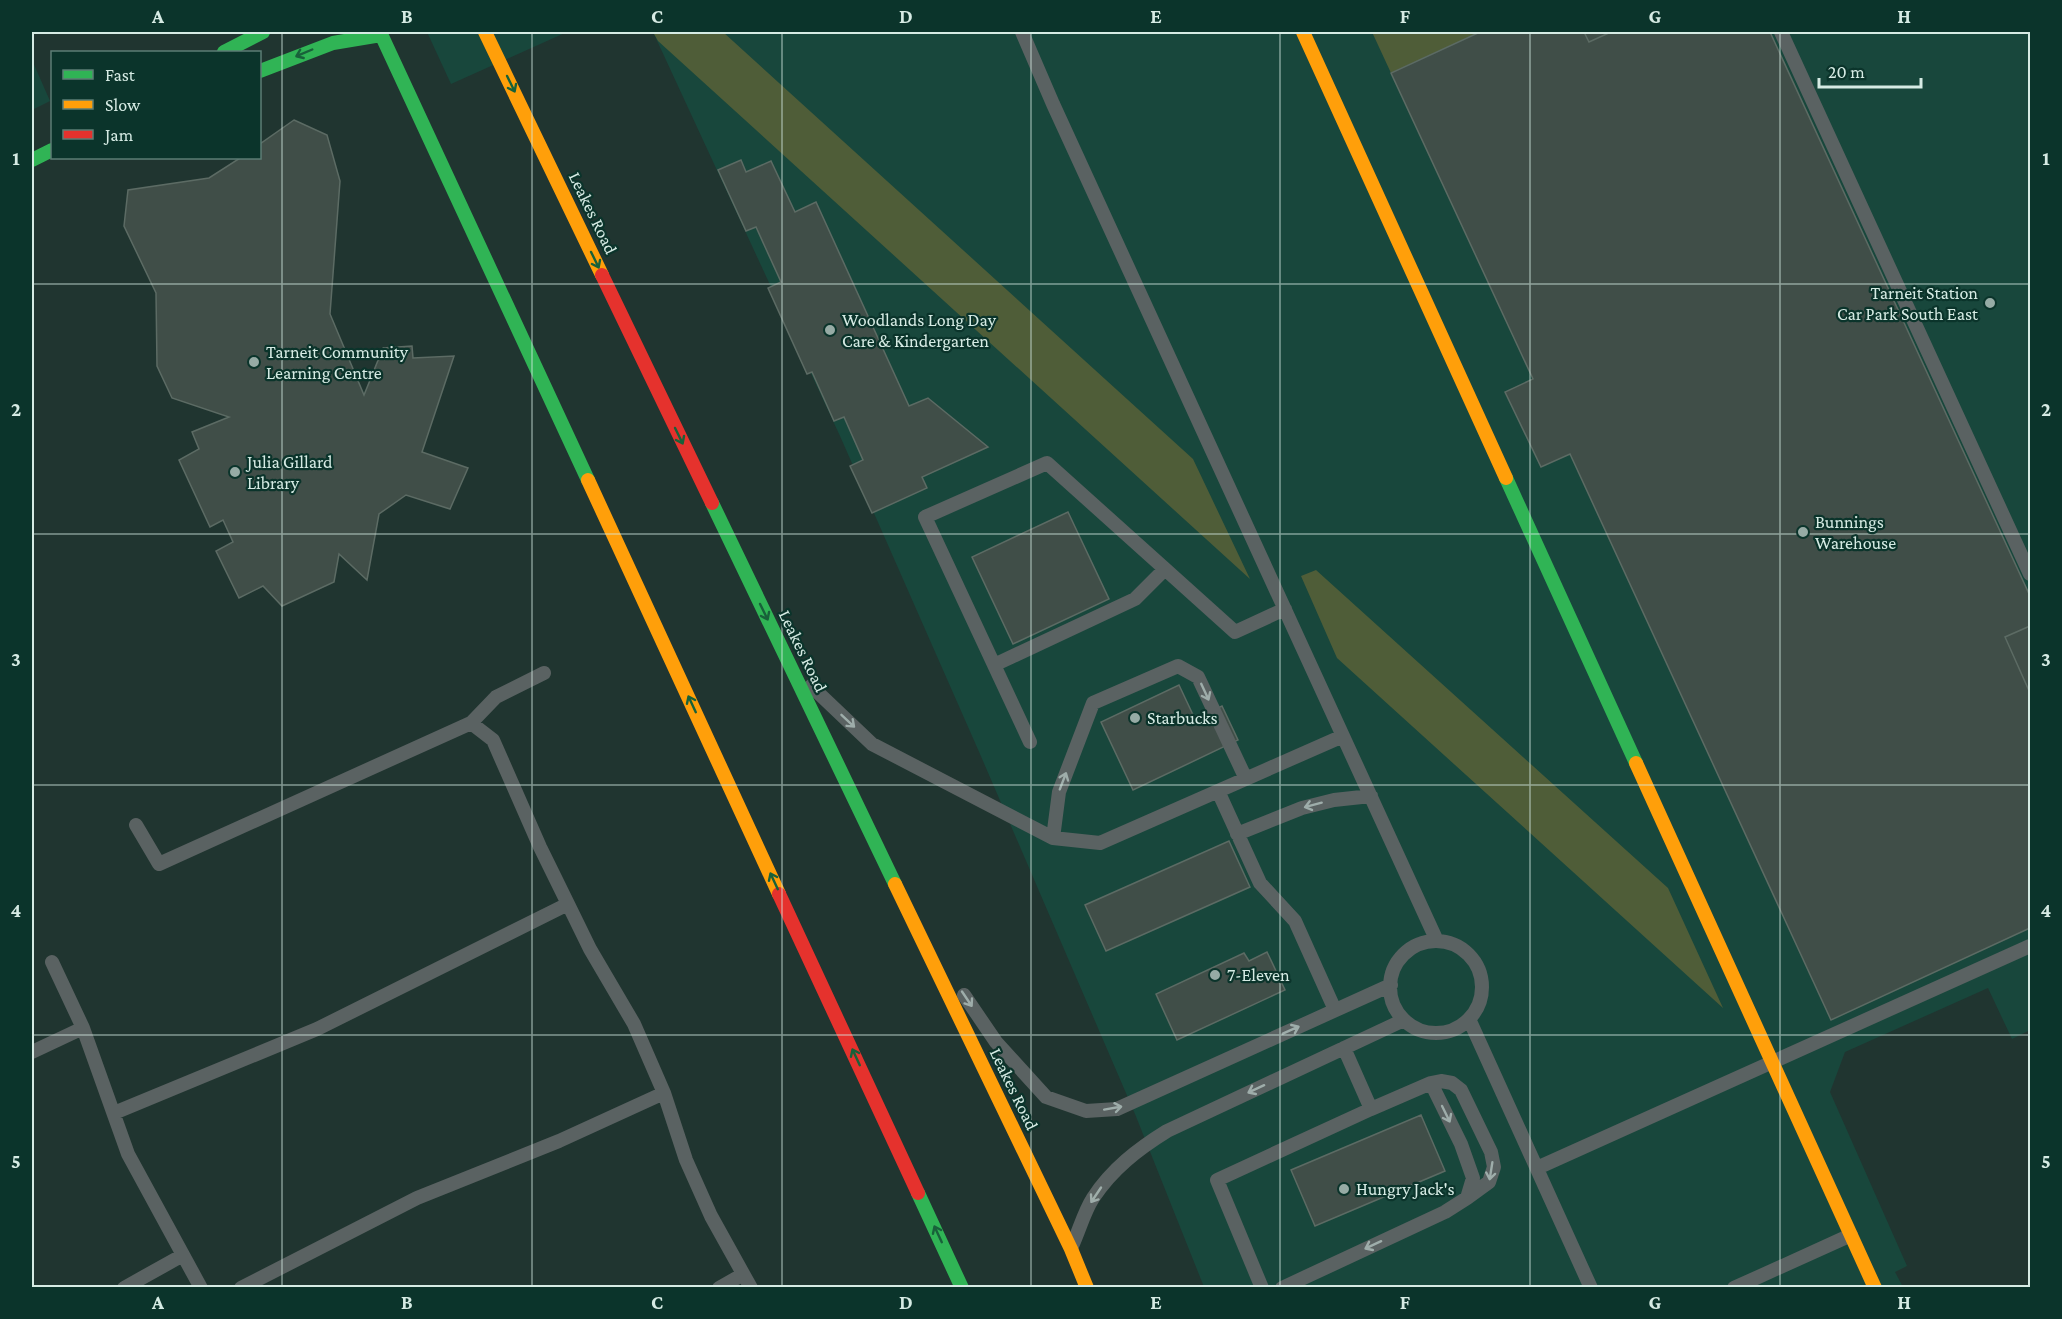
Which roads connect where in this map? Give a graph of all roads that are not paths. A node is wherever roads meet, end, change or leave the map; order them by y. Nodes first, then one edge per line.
1 (263, 32) edge
2 (383, 32) edge
3 (485, 32) edge
4 (1022, 32) edge
5 (1302, 32) edge
6 (1781, 32) edge
7 (226, 51) edge
8 (261, 71) edge
9 (51, 150) edge
10 (32, 160) edge
11 (1165, 569) junction
12 (2031, 574) edge
13 (1285, 609) junction
14 (994, 665) junction
15 (790, 666) junction
16 (544, 673) dead end
17 (471, 723) junction
18 (1343, 736) junction
19 (1030, 742) dead end
20 (1246, 779) junction
21 (1218, 791) junction
22 (1371, 796) junction
23 (136, 825) dead end
24 (1237, 834) junction
25 (1053, 838) junction
26 (568, 904) junction
27 (911, 916) junction
28 (1437, 941) junction
29 (2031, 946) edge
30 (52, 962) dead end
31 (1391, 985) junction
32 (1335, 1010) junction
33 (1469, 1019) junction
34 (1404, 1020) junction
35 (83, 1028) junction
36 (1344, 1048) junction
37 (32, 1052) edge
38 (1773, 1061) junction
39 (1431, 1083) junction
40 (664, 1093) junction
41 (1371, 1110) junction
42 (114, 1113) junction
43 (1537, 1167) junction
44 (1467, 1198) junction
45 (1851, 1235) junction
46 (1071, 1250) junction
47 (183, 1255) junction
48 (742, 1275) junction
49 (124, 1287) edge
50 (201, 1287) edge
51 (241, 1287) edge
52 (719, 1287) edge
53 (751, 1287) edge
54 (962, 1287) edge
55 (1087, 1287) edge
56 (1262, 1287) edge
57 (1282, 1287) edge
58 (1591, 1287) edge
59 (1734, 1287) edge
60 (1875, 1287) edge

1 - 7 main road
2 -> 8 main road
54 -> 2 main road
3 -> 15 main road, Leakes Road
4 - 13 lane
5 - 38 main road
6 - 12 lane
9 - 10 main road
11 - 13 lane
11 - 14 lane
11 - 14 lane
13 - 18 lane
14 - 19 lane
15 -> 25 lane
15 - 27 main road, Leakes Road
16 - 17 lane
17 - 23 lane
17 - 26 lane
18 - 20 lane
18 - 22 lane
20 - 21 lane
25 -> 20 lane
21 - 24 lane
21 - 25 lane
22 -> 24 lane
22 - 28 lane
24 - 32 lane
26 - 40 lane
26 - 42 lane
27 -> 32 lane
27 - 46 main road, Leakes Road
28 - 31 lane
28 - 33 lane
29 - 38 lane
30 - 35 lane
31 - 32 lane
31 - 34 lane
33 - 34 lane
33 - 43 lane
34 - 36 lane
35 - 37 lane
35 - 42 lane
36 - 41 lane
36 -> 46 lane
38 - 43 lane
38 - 45 main road
39 - 41 lane
39 -> 44 lane
39 -> 44 lane
40 - 48 lane
40 - 51 lane
41 - 56 lane
42 - 47 lane
43 - 58 lane
44 -> 57 lane
45 - 59 lane
45 - 60 main road
46 - 55 main road, Leakes Road
47 - 49 lane
47 - 50 lane
48 - 52 lane
48 - 53 lane

